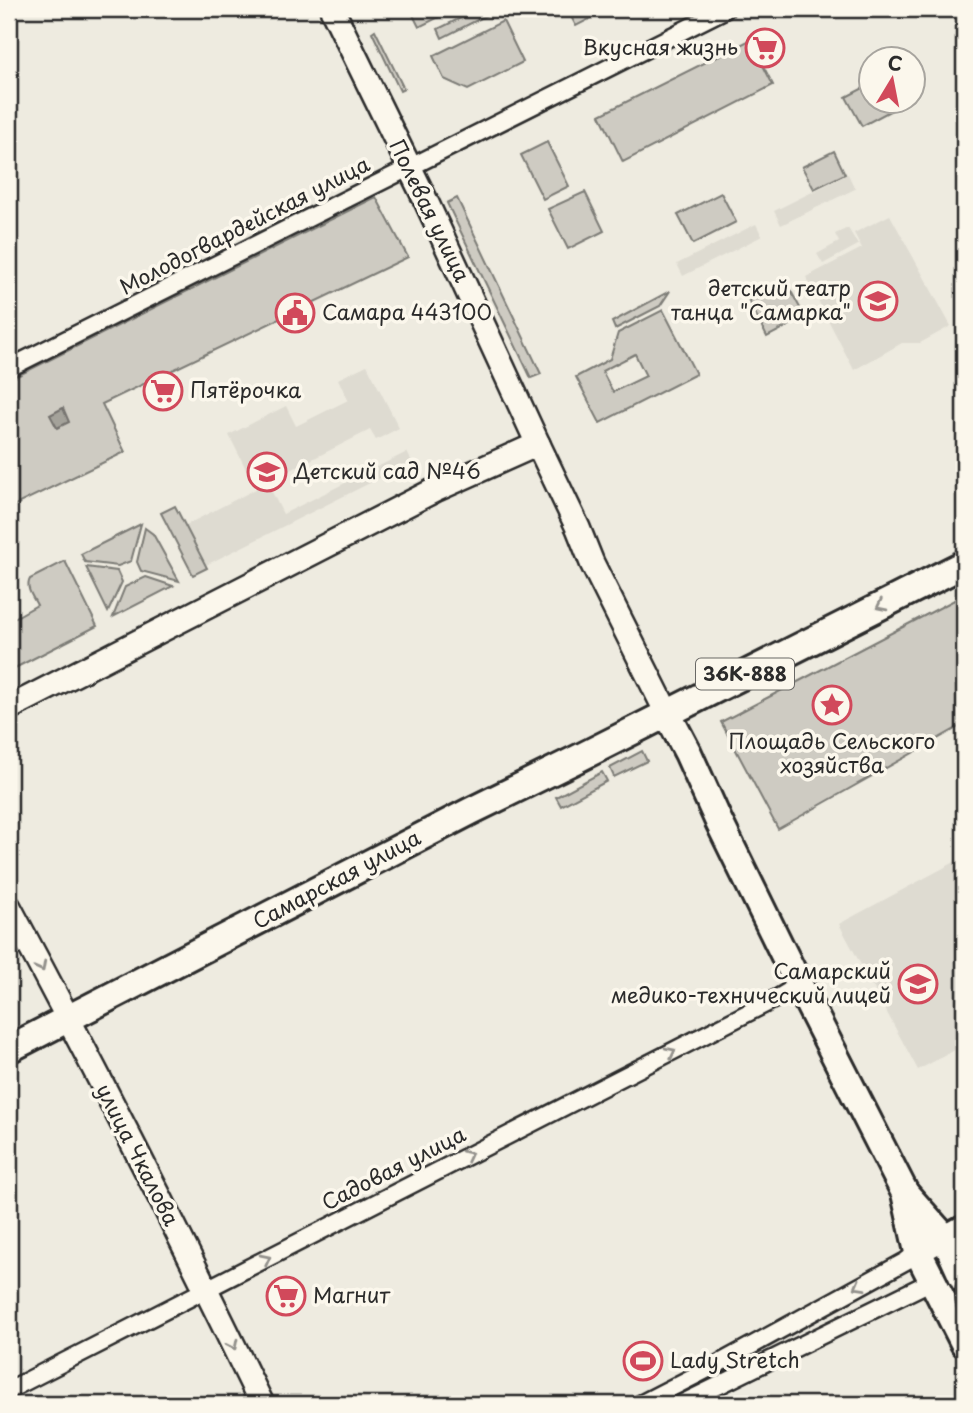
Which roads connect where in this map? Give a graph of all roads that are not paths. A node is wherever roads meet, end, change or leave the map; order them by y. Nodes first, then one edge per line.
1 (332, 9) edge
2 (726, 9) edge
3 (410, 168) junction
4 (9, 368) edge
5 (538, 444) junction
6 (964, 564) edge
7 (9, 708) edge
8 (667, 713) junction
9 (9, 907) edge
10 (799, 985) junction
11 (68, 1019) junction
12 (9, 1049) edge
13 (905, 1193) junction
14 (955, 1233) edge
15 (918, 1252) junction
16 (963, 1272) edge
17 (932, 1281) junction
18 (205, 1290) junction
19 (964, 1343) edge
20 (9, 1390) edge
21 (262, 1404) edge
22 (640, 1404) edge
23 (681, 1404) edge

1 - 3 street, Полевая улица
2 - 3 street, Молодогвардейская улица
3 - 4 street, Молодогвардейская улица
3 - 5 street, Полевая улица
5 - 7 street
5 - 8 street, Полевая улица
6 -> 8 main road, 36К-888
8 - 10 main road
8 - 11 main road, Самарская улица
9 -> 11 street, улица Чкалова
10 - 13 main road
18 -> 10 street, Садовая улица
11 - 12 main road, Самарская улица
11 - 18 street, улица Чкалова
13 - 14 main road
13 - 15 main road
14 - 15 street
14 - 16 main road
15 - 17 main road
15 -> 22 street
16 - 17 street
17 - 19 main road
17 - 23 street
18 - 20 street, Садовая улица
18 -> 21 street, улица Чкалова

